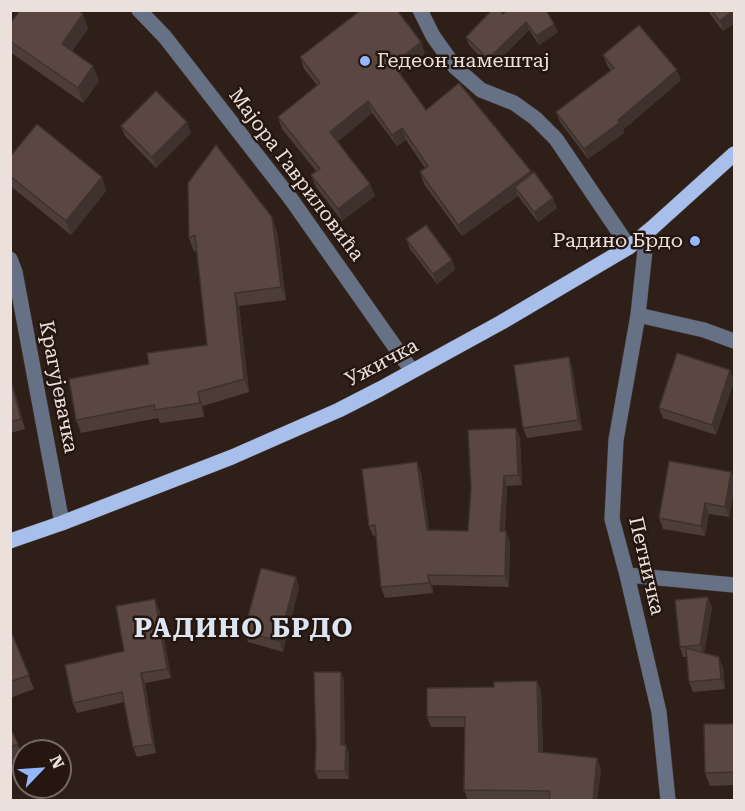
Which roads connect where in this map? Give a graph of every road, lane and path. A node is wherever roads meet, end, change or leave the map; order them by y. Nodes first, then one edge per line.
1 (139, 10) edge
2 (420, 10) edge
3 (735, 154) edge
4 (647, 232) junction
5 (629, 247) junction
6 (10, 259) edge
7 (638, 315) junction
8 (735, 341) edge
9 (412, 371) junction
10 (62, 523) junction
11 (10, 541) edge
12 (627, 575) junction
13 (735, 585) edge
14 (668, 801) edge

1 - 9 street, Мајора Гавриловића
2 - 5 street
3 - 4 main road, Ужичка
4 - 5 main road, Ужичка
4 - 7 street, Петничка
5 - 9 main road, Ужичка
6 - 10 street, Крагујевачка
7 - 8 street
7 - 12 street, Петничка
9 - 10 main road, Ужичка
10 - 11 main road, Ужичка
12 - 13 street
12 - 14 street, Петничка

